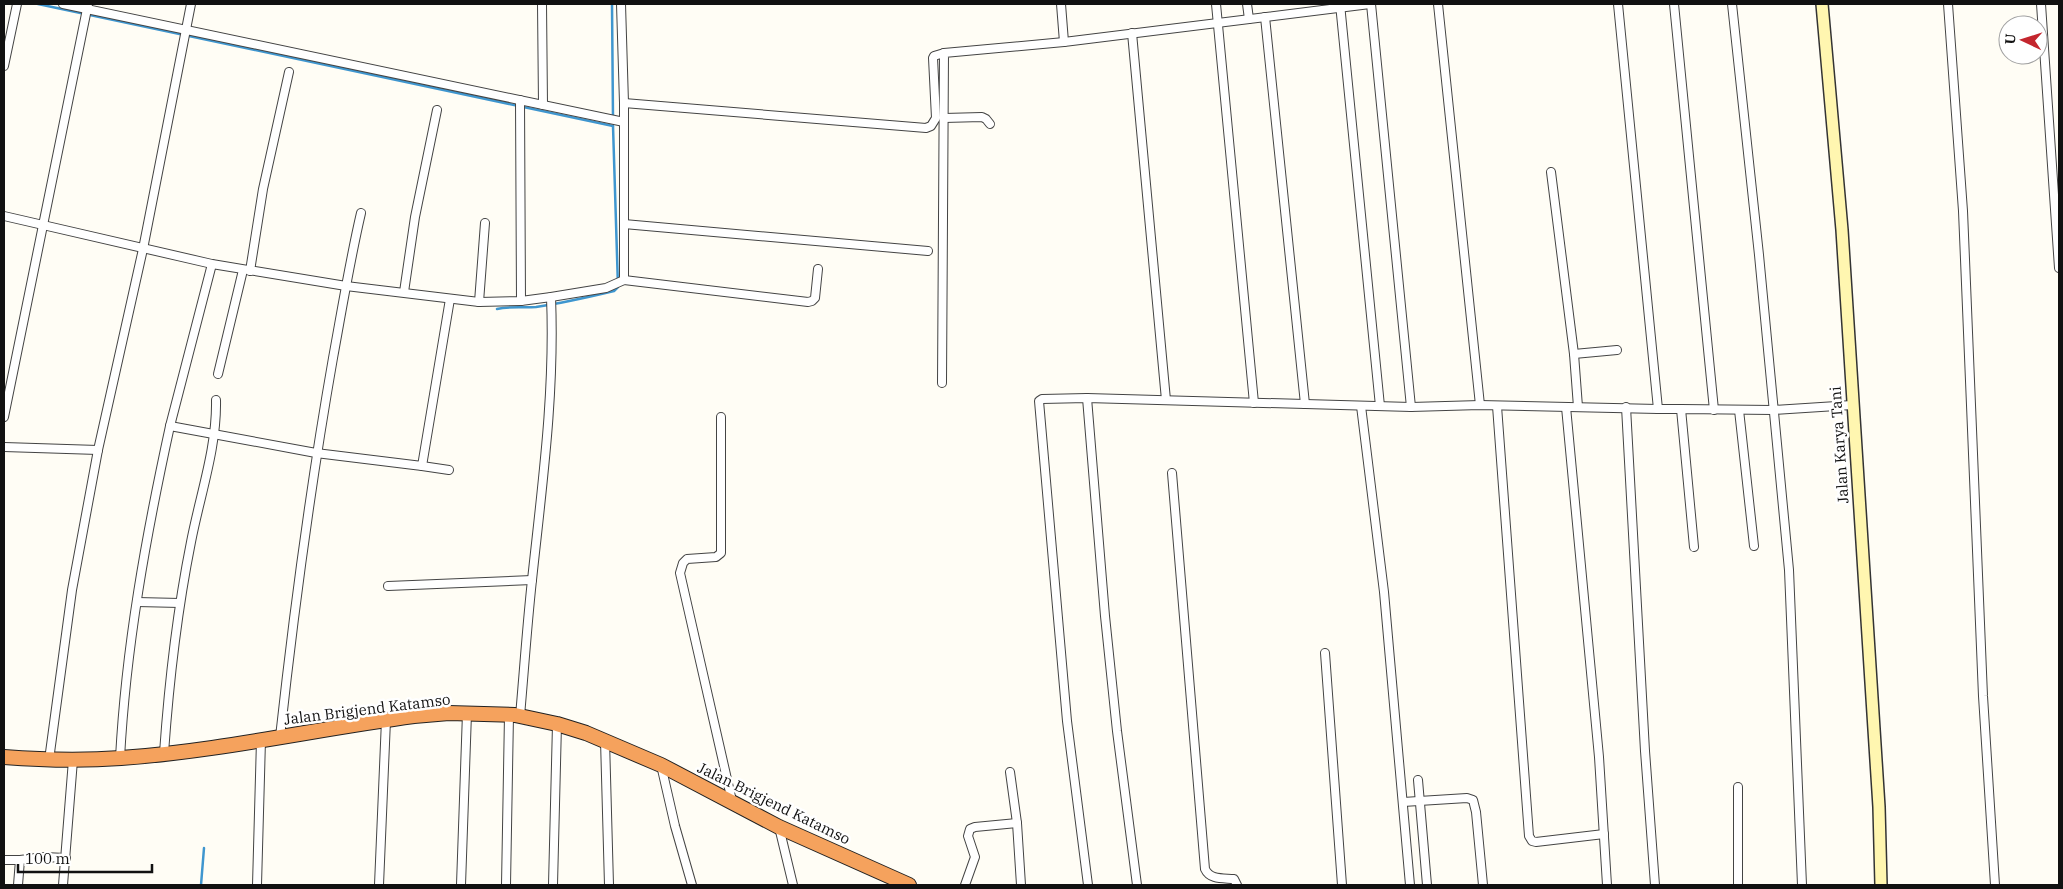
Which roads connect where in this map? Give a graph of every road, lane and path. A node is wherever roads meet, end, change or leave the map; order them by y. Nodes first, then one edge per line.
1 (17, 4) edge
2 (62, 4) edge
3 (191, 4) edge
4 (542, 4) edge
5 (621, 4) edge
6 (1061, 4) edge
7 (1216, 4) edge
8 (1247, 4) edge
9 (1370, 4) edge
10 (1438, 4) edge
11 (1618, 4) edge
12 (1674, 4) edge
13 (1732, 4) edge
14 (1822, 4) edge
15 (1948, 4) edge
16 (2041, 4) edge
17 (88, 6) edge
18 (1341, 6) edge
19 (1265, 17) junction
20 (1249, 19) junction
21 (1218, 23) junction
22 (186, 29) junction
23 (1132, 33) junction
24 (1064, 42) junction
25 (944, 53) junction
26 (4, 66) edge
27 (289, 72) dead end
28 (520, 100) junction
29 (624, 103) junction
30 (543, 105) junction
31 (437, 110) dead end
32 (944, 118) junction
33 (624, 122) junction
34 (990, 124) dead end
35 (1551, 172) dead end
36 (361, 212) dead end
37 (4, 216) edge
38 (485, 223) dead end
39 (624, 224) junction
40 (43, 225) junction
41 (143, 248) junction
42 (928, 251) dead end
43 (212, 264) junction
44 (2059, 268) edge
45 (247, 270) junction
46 (818, 270) dead end
47 (624, 280) junction
48 (346, 286) junction
49 (404, 292) junction
50 (450, 299) junction
51 (520, 301) junction
52 (480, 302) junction
53 (551, 303) junction
54 (1617, 350) dead end
55 (1574, 354) junction
56 (218, 374) dead end
57 (942, 383) dead end
58 (1087, 398) junction
59 (216, 400) dead end
60 (1166, 400) junction
61 (1254, 403) junction
62 (1306, 404) junction
63 (1480, 405) junction
64 (1852, 405) junction
65 (1360, 406) junction
66 (1380, 406) junction
67 (1497, 406) junction
68 (1411, 407) junction
69 (1566, 407) junction
70 (1578, 407) junction
71 (1626, 407) junction
72 (1658, 408) junction
73 (1681, 409) junction
74 (1714, 410) junction
75 (1739, 410) junction
76 (1773, 410) junction
77 (722, 416) dead end
78 (4, 417) edge
79 (170, 426) junction
80 (214, 435) junction
81 (4, 447) edge
82 (98, 450) junction
83 (316, 453) junction
84 (422, 466) junction
85 (449, 470) dead end
86 (1172, 473) dead end
87 (1754, 546) dead end
88 (1694, 547) dead end
89 (532, 580) junction
90 (388, 586) dead end
91 (136, 602) junction
92 (180, 602) junction
93 (1325, 653) dead end
94 (467, 713) junction
95 (515, 716) junction
96 (386, 720) junction
97 (557, 724) junction
98 (280, 737) junction
99 (261, 740) junction
100 (605, 740) junction
101 (164, 753) junction
102 (4, 757) edge
103 (120, 758) junction
104 (49, 760) junction
105 (73, 760) junction
106 (661, 765) junction
107 (1010, 772) dead end
108 (1418, 780) dead end
109 (1738, 787) dead end
110 (1420, 800) junction
111 (732, 801) junction
112 (1403, 802) junction
113 (1017, 823) junction
114 (779, 827) junction
115 (1604, 834) junction
116 (66, 858) junction
117 (4, 860) edge
118 (20, 860) junction
119 (18, 885) edge
120 (63, 885) edge
121 (257, 885) edge
122 (379, 885) edge
123 (461, 885) edge
124 (506, 885) edge
125 (553, 885) edge
126 (609, 885) edge
127 (692, 885) edge
128 (793, 885) edge
129 (909, 885) edge
130 (965, 885) edge
131 (1021, 885) edge
132 (1088, 885) edge
133 (1137, 885) edge
134 (1238, 885) edge
135 (1342, 885) edge
136 (1410, 885) edge
137 (1427, 885) edge
138 (1483, 885) edge
139 (1607, 885) edge
140 (1655, 885) edge
141 (1738, 885) edge
142 (1802, 885) edge
143 (1881, 885) edge
144 (1995, 885) edge

1 - 26 street
2 - 17 street
3 - 22 street
4 - 30 street
5 - 29 street
6 - 24 street
7 - 21 street
8 - 20 street
9 - 18 street
9 - 68 street
10 - 63 street
11 - 72 street
12 - 74 street
13 - 76 street
14 - 64 street, Jalan Karya Tani
15 - 144 street
16 - 44 street
17 - 22 street
17 - 40 street
18 - 19 street
18 - 66 street
19 - 20 street
19 - 62 street
20 - 21 street
21 - 23 street
21 - 61 street
22 - 28 street
22 - 41 street
23 - 24 street
23 - 60 street
24 - 25 street
25 - 29 street
25 - 32 street
27 - 45 street
28 - 30 street
28 - 51 street
29 - 33 street
30 - 33 street
31 - 49 street
32 - 34 street
32 - 57 street
33 - 39 street
35 - 55 street
36 - 48 street
37 - 40 street
38 - 52 street
39 - 42 street
39 - 47 street
40 - 41 street
40 - 78 street
41 - 43 street
41 - 82 street
43 - 45 street
43 - 79 street
45 - 48 street
45 - 56 street
46 - 47 street
47 - 53 street
48 - 49 street
48 - 83 street
49 - 50 street
50 - 52 street
50 - 84 street
51 - 52 street
51 - 53 street
53 - 89 street
54 - 55 street
55 - 70 street
58 - 60 street
58 - 132 street
58 - 133 street
59 - 80 street
60 - 61 street
61 - 62 street
62 - 65 street
63 - 67 street
63 - 68 street
64 - 76 street
64 - 143 street, Jalan Karya Tani
65 - 66 street
65 - 112 street
66 - 68 street
67 - 69 street
67 - 115 street
69 - 70 street
69 - 115 street
70 - 71 street
71 - 72 street
71 - 140 street
72 - 73 street
73 - 74 street
73 - 88 street
74 - 75 street
75 - 76 street
75 - 87 street
76 - 142 street
77 - 111 street
79 - 80 street
79 - 91 street
80 - 83 street
80 - 92 street
81 - 82 street
82 - 104 street
83 - 84 street
83 - 98 street
84 - 85 street
86 - 134 street
89 - 90 street
89 - 95 street
91 - 92 street
91 - 103 street
92 - 101 street
93 - 135 street
94 - 95 highway, Jalan Brigjend Katamso
94 - 96 highway, Jalan Brigjend Katamso
94 - 123 street
95 - 97 highway, Jalan Brigjend Katamso
95 - 124 street
96 - 98 highway, Jalan Brigjend Katamso
96 - 122 street
97 - 100 highway, Jalan Brigjend Katamso
97 - 125 street
98 - 99 highway, Jalan Brigjend Katamso
99 - 101 highway, Jalan Brigjend Katamso
99 - 121 street
100 - 106 highway, Jalan Brigjend Katamso
100 - 126 street
101 - 103 highway, Jalan Brigjend Katamso
102 - 104 highway, Jalan Brigjend Katamso
103 - 105 highway, Jalan Brigjend Katamso
104 - 105 highway, Jalan Brigjend Katamso
105 - 116 street
106 - 111 highway, Jalan Brigjend Katamso
106 - 127 street
107 - 113 street
108 - 110 street
109 - 141 street
110 - 112 street
110 - 137 street
110 - 138 street
111 - 114 highway, Jalan Brigjend Katamso
112 - 136 street
113 - 130 street
113 - 131 street
114 - 128 street
114 - 129 highway, Jalan Brigjend Katamso
115 - 139 street
116 - 118 street
116 - 120 street
117 - 118 street
118 - 119 street

